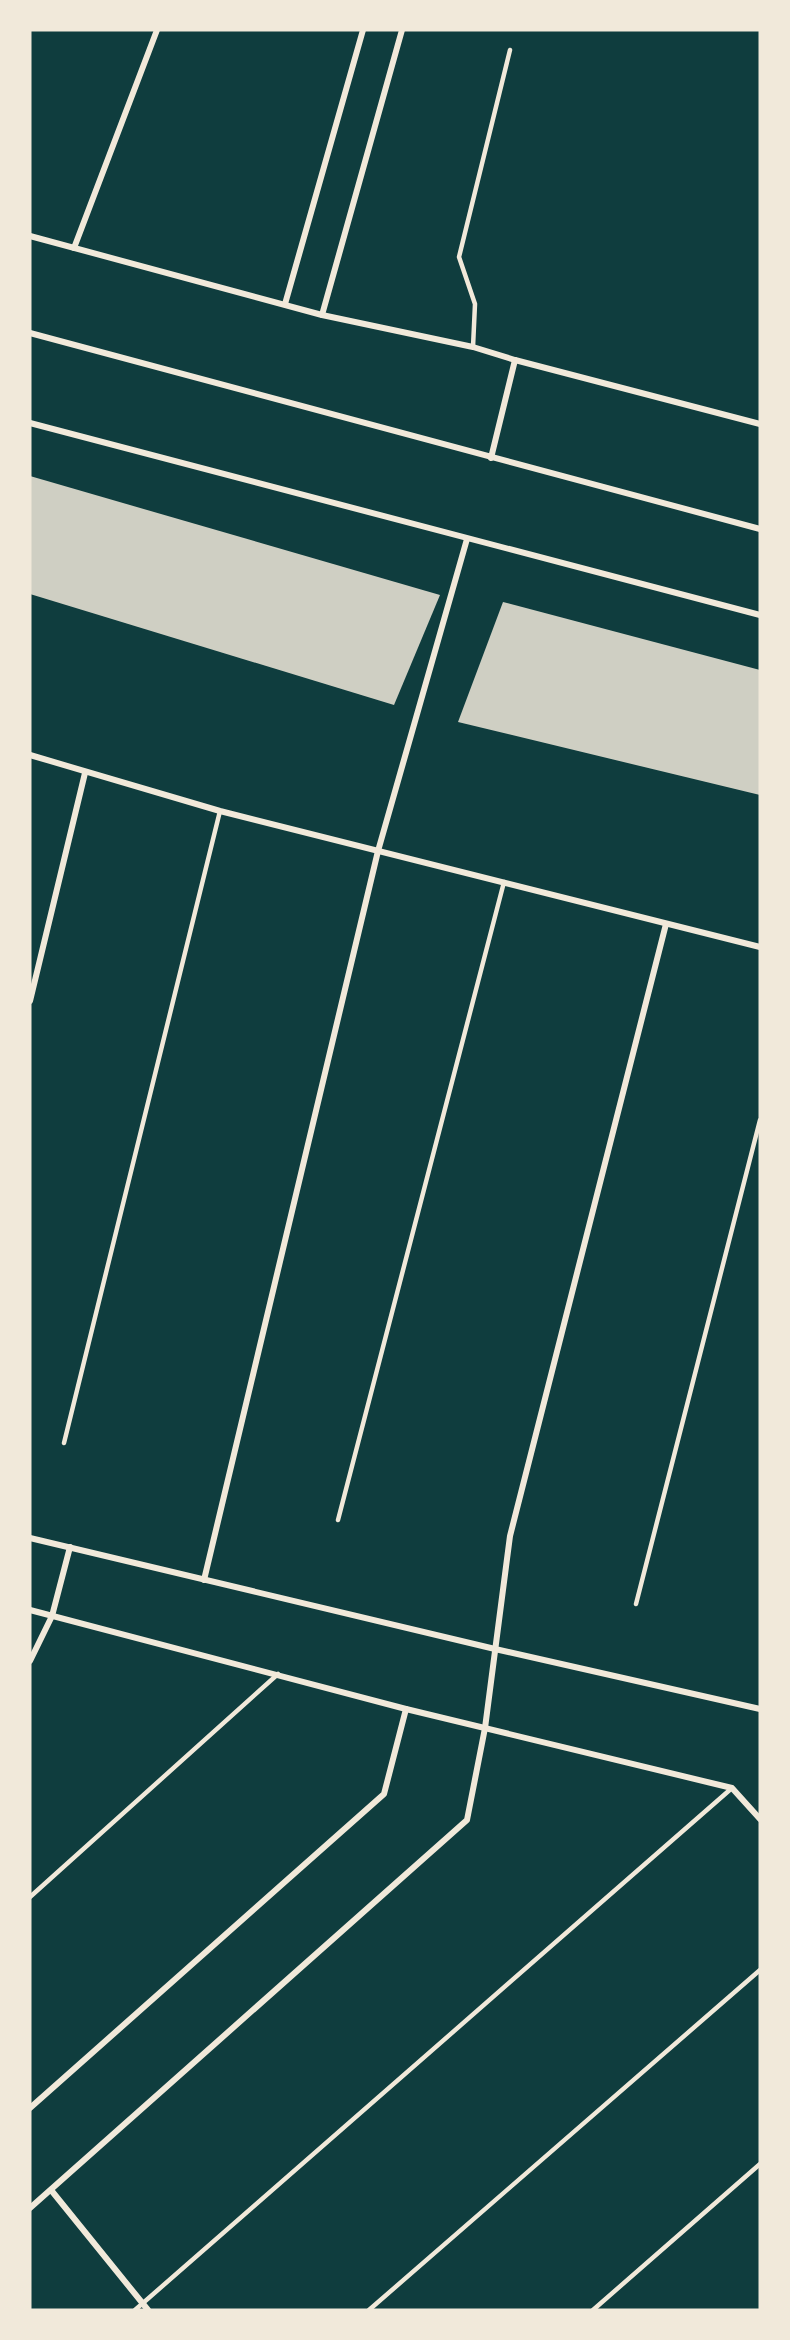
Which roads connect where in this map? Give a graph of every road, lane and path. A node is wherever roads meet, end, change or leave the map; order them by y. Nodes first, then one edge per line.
1 (157, 30) edge
2 (363, 30) edge
3 (402, 30) edge
4 (510, 51) dead end
5 (30, 236) edge
6 (74, 248) junction
7 (285, 304) junction
8 (322, 315) junction
9 (30, 333) edge
10 (473, 347) junction
11 (515, 360) junction
12 (30, 423) edge
13 (760, 424) edge
14 (491, 458) junction
15 (760, 529) edge
16 (467, 539) junction
17 (760, 615) edge
18 (30, 755) edge
19 (84, 772) junction
20 (220, 811) junction
21 (378, 851) junction
22 (504, 882) junction
23 (666, 924) junction
24 (760, 947) edge
25 (30, 1001) edge
26 (760, 1120) edge
27 (64, 1443) dead end
28 (338, 1520) dead end
29 (30, 1538) edge
30 (70, 1548) junction
31 (204, 1580) junction
32 (636, 1604) dead end
33 (30, 1610) edge
34 (52, 1616) junction
35 (495, 1648) junction
36 (30, 1661) edge
37 (278, 1674) junction
38 (406, 1709) junction
39 (760, 1709) edge
40 (485, 1728) junction
41 (732, 1788) junction
42 (760, 1819) edge
43 (30, 1897) edge
44 (760, 1970) edge
45 (30, 2108) edge
46 (760, 2164) edge
47 (51, 2190) junction
48 (30, 2208) edge
49 (142, 2304) junction
50 (135, 2310) edge
51 (148, 2310) edge
52 (369, 2310) edge
53 (593, 2310) edge

1 - 6 street
2 - 7 street
3 - 8 street
4 - 10 lane
5 - 6 street
6 - 7 street
7 - 8 street
8 - 10 street
9 - 14 street
10 - 11 street
11 - 13 street
11 - 14 street
12 - 16 street
14 - 15 street
16 - 17 street
16 - 21 street
18 - 19 street
19 - 20 street
19 - 25 street
20 - 21 street
20 - 27 lane
21 - 22 street
21 - 31 street
22 - 23 street
22 - 28 lane
23 - 24 street
23 - 35 street
26 - 32 lane
29 - 30 street
30 - 31 street
30 - 34 street
31 - 35 street
33 - 34 street
34 - 36 street
34 - 37 street
35 - 39 street
35 - 40 street
37 - 38 street
37 - 43 lane
38 - 40 street
38 - 45 street
40 - 41 street
40 - 47 street
41 - 42 street
41 - 49 lane
44 - 52 lane
46 - 53 lane
47 - 48 street
47 - 49 street
49 - 50 lane
49 - 51 street

